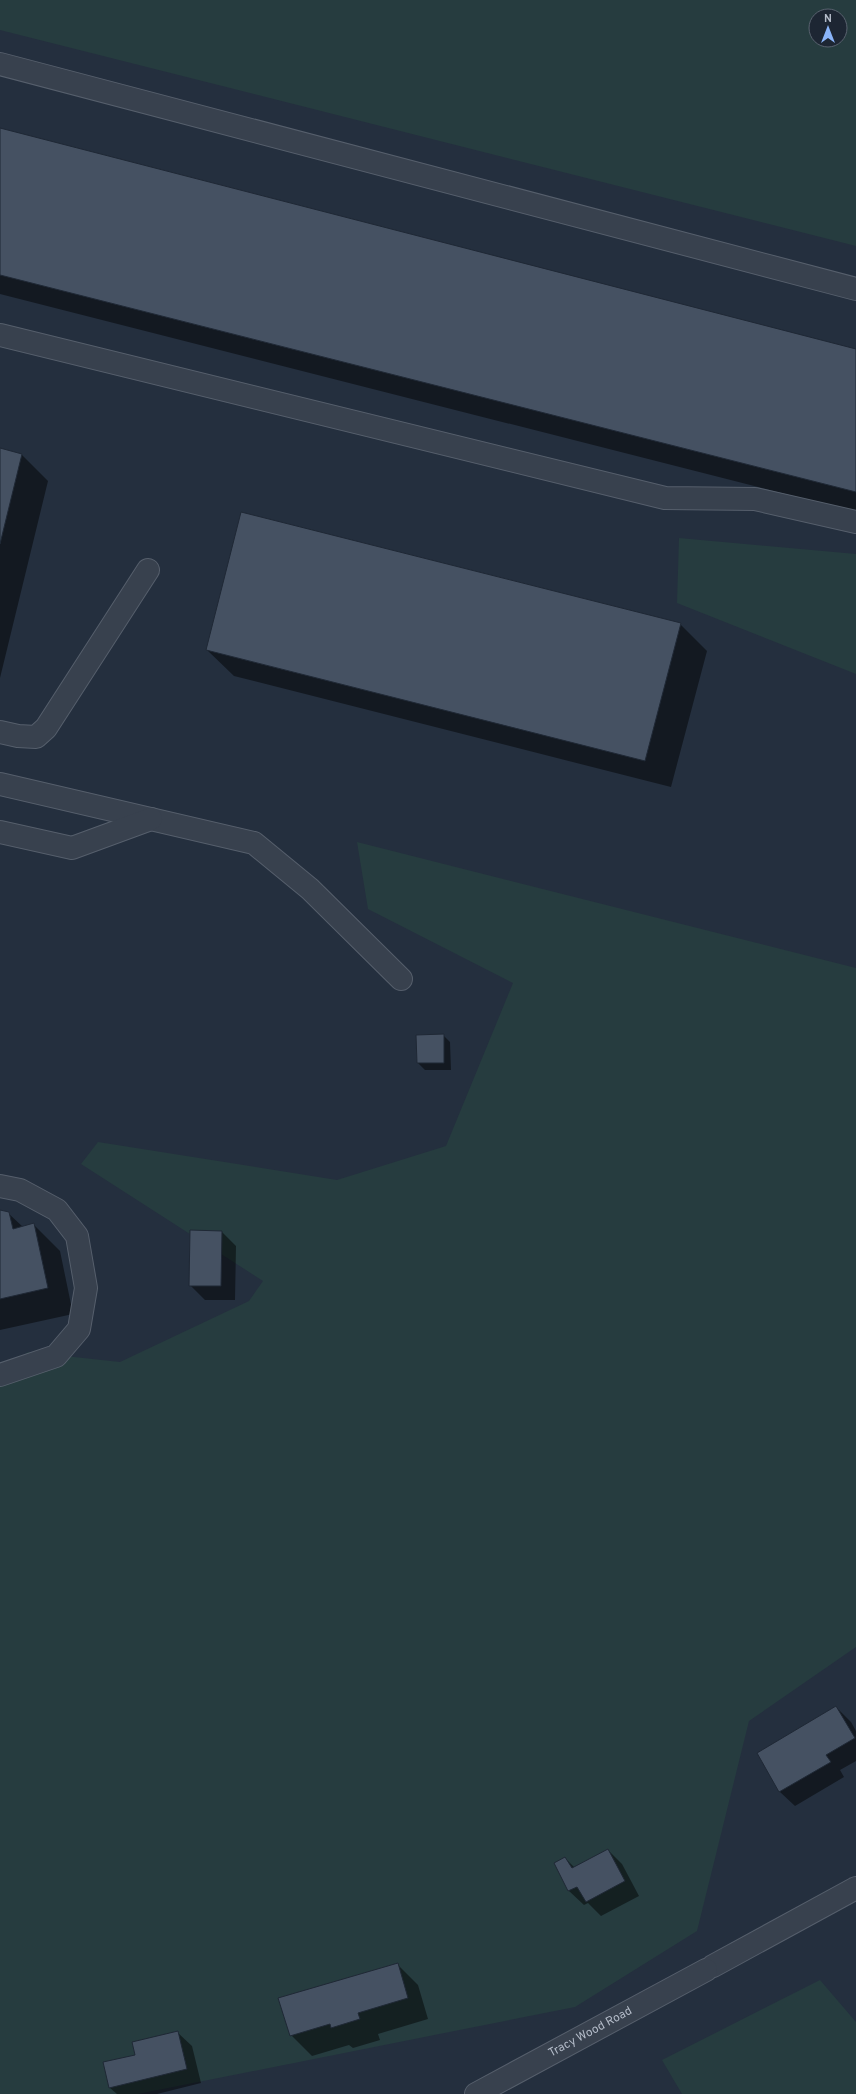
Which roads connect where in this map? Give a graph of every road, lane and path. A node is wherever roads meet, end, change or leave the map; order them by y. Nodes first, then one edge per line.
1 (0, 64) edge
2 (856, 289) edge
3 (0, 335) edge
4 (856, 522) edge
5 (148, 570) dead end
6 (0, 732) edge
7 (0, 784) edge
8 (151, 819) junction
9 (0, 832) edge
10 (401, 979) dead end
11 (0, 1186) edge
12 (0, 1375) edge
13 (856, 1888) edge
14 (476, 2094) edge

1 - 2 street
3 - 4 street
5 - 6 street
7 - 8 street
8 - 9 street
8 - 10 street
11 - 12 street
13 - 14 street, Tracy Wood Road

